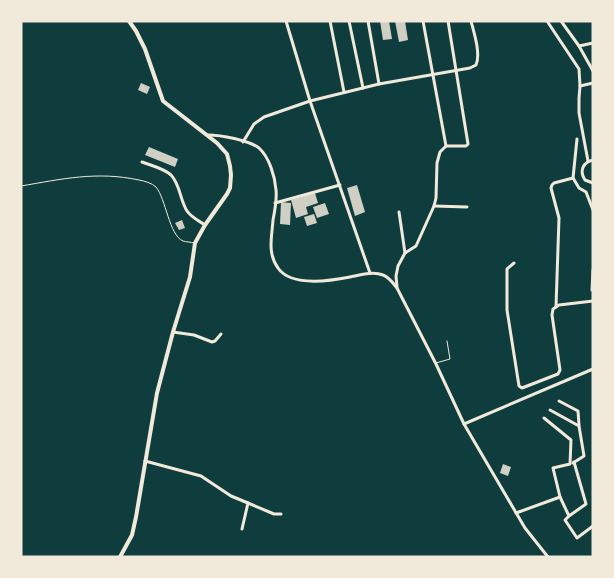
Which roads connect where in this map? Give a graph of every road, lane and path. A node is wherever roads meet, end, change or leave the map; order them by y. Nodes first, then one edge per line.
1 (129, 21) edge
2 (286, 21) edge
3 (330, 21) edge
4 (349, 21) edge
5 (368, 21) edge
6 (422, 21) edge
7 (448, 21) edge
8 (471, 21) edge
9 (547, 21) edge
10 (561, 21) edge
11 (593, 43) edge
12 (579, 46) junction
13 (457, 70) junction
14 (593, 70) edge
15 (432, 74) junction
16 (593, 82) edge
17 (379, 84) junction
18 (580, 86) junction
19 (363, 88) junction
20 (344, 92) junction
21 (310, 101) junction
22 (207, 135) junction
23 (576, 139) dead end
24 (243, 142) junction
25 (446, 146) junction
26 (591, 160) edge
27 (142, 162) dead end
28 (573, 178) junction
29 (593, 183) edge
30 (340, 185) junction
31 (21, 186) edge
32 (275, 203) junction
33 (434, 206) junction
34 (467, 207) dead end
35 (593, 210) edge
36 (399, 212) dead end
37 (205, 225) junction
38 (195, 243) junction
39 (405, 253) junction
40 (514, 263) dead end
41 (593, 270) edge
42 (370, 273) junction
43 (397, 288) junction
44 (592, 290) edge
45 (593, 301) edge
46 (556, 307) junction
47 (173, 332) junction
48 (221, 334) dead end
49 (447, 341) dead end
50 (436, 364) junction
51 (593, 369) edge
52 (559, 401) dead end
53 (550, 410) dead end
54 (544, 418) dead end
55 (464, 424) junction
56 (580, 426) junction
57 (145, 461) junction
58 (572, 463) junction
59 (560, 497) junction
60 (248, 503) junction
61 (281, 514) dead end
62 (516, 514) junction
63 (569, 516) junction
64 (593, 526) edge
65 (242, 529) dead end
66 (120, 557) edge
67 (548, 557) edge

1 - 22 street
2 - 21 street
3 - 20 street
4 - 19 street
5 - 17 street
6 - 15 street
7 - 13 street
8 - 13 street
9 - 18 street
10 - 12 street
11 - 12 street
12 - 14 street
13 - 15 street
13 - 25 street
15 - 17 street
15 - 25 street
16 - 18 street
17 - 19 street
18 - 26 street
19 - 20 street
20 - 21 street
21 - 24 street
21 - 30 street
22 - 24 street
22 - 37 street
23 - 28 street
24 - 32 street
25 - 33 street
26 - 29 street
27 - 37 street
28 - 35 street
28 - 46 street
30 - 32 street
30 - 42 street
31 - 38 lane
32 - 42 street
33 - 34 street
33 - 39 street
36 - 39 street
37 - 38 street
38 - 47 street
39 - 43 street
40 - 46 street
41 - 44 street
42 - 43 street
43 - 50 street
45 - 46 street
47 - 48 street
47 - 57 street
49 - 50 lane
50 - 55 street
51 - 55 street
52 - 56 street
53 - 56 street
54 - 58 street
55 - 62 street
56 - 58 street
57 - 60 street
57 - 66 street
58 - 59 street
58 - 63 street
59 - 62 street
59 - 63 street
60 - 61 street
60 - 65 street
62 - 67 street
63 - 64 street

